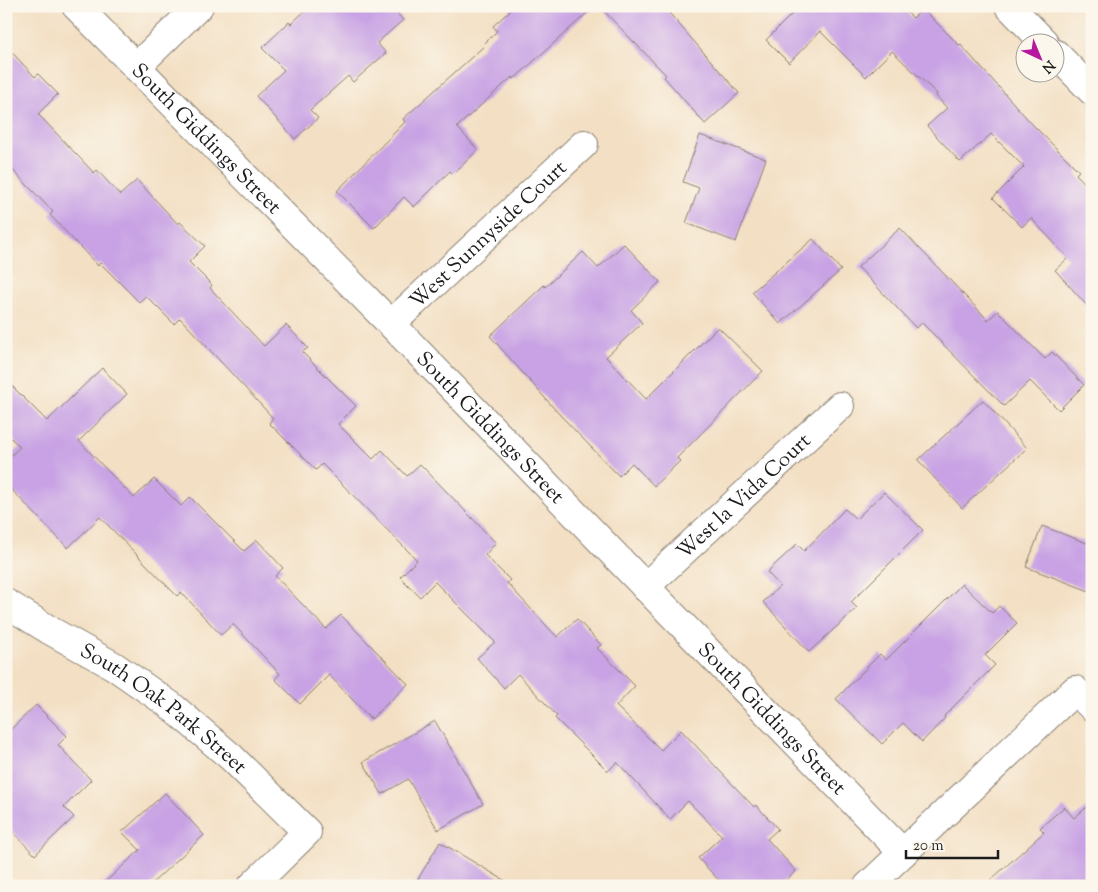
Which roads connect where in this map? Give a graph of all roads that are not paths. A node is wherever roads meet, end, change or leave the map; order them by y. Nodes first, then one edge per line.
1 (76, 6) edge
2 (199, 6) edge
3 (1009, 6) edge
4 (1034, 32) edge
5 (1066, 65) edge
6 (136, 68) junction
7 (1092, 92) edge
8 (584, 144) dead end
9 (391, 324) junction
10 (840, 406) dead end
11 (645, 587) junction
12 (6, 603) edge
13 (1083, 699) edge
14 (903, 853) junction
15 (252, 886) edge
16 (868, 886) edge

1 - 6 street, South Giddings Street
2 - 6 street
3 - 4 street
5 - 7 street
6 - 9 street, South Giddings Street
8 - 9 street, West Sunnyside Court
9 - 11 street, South Giddings Street
10 - 11 street, West la Vida Court
11 - 14 street, South Giddings Street
12 - 15 street, South Oak Park Street
13 - 14 street
14 - 16 street

